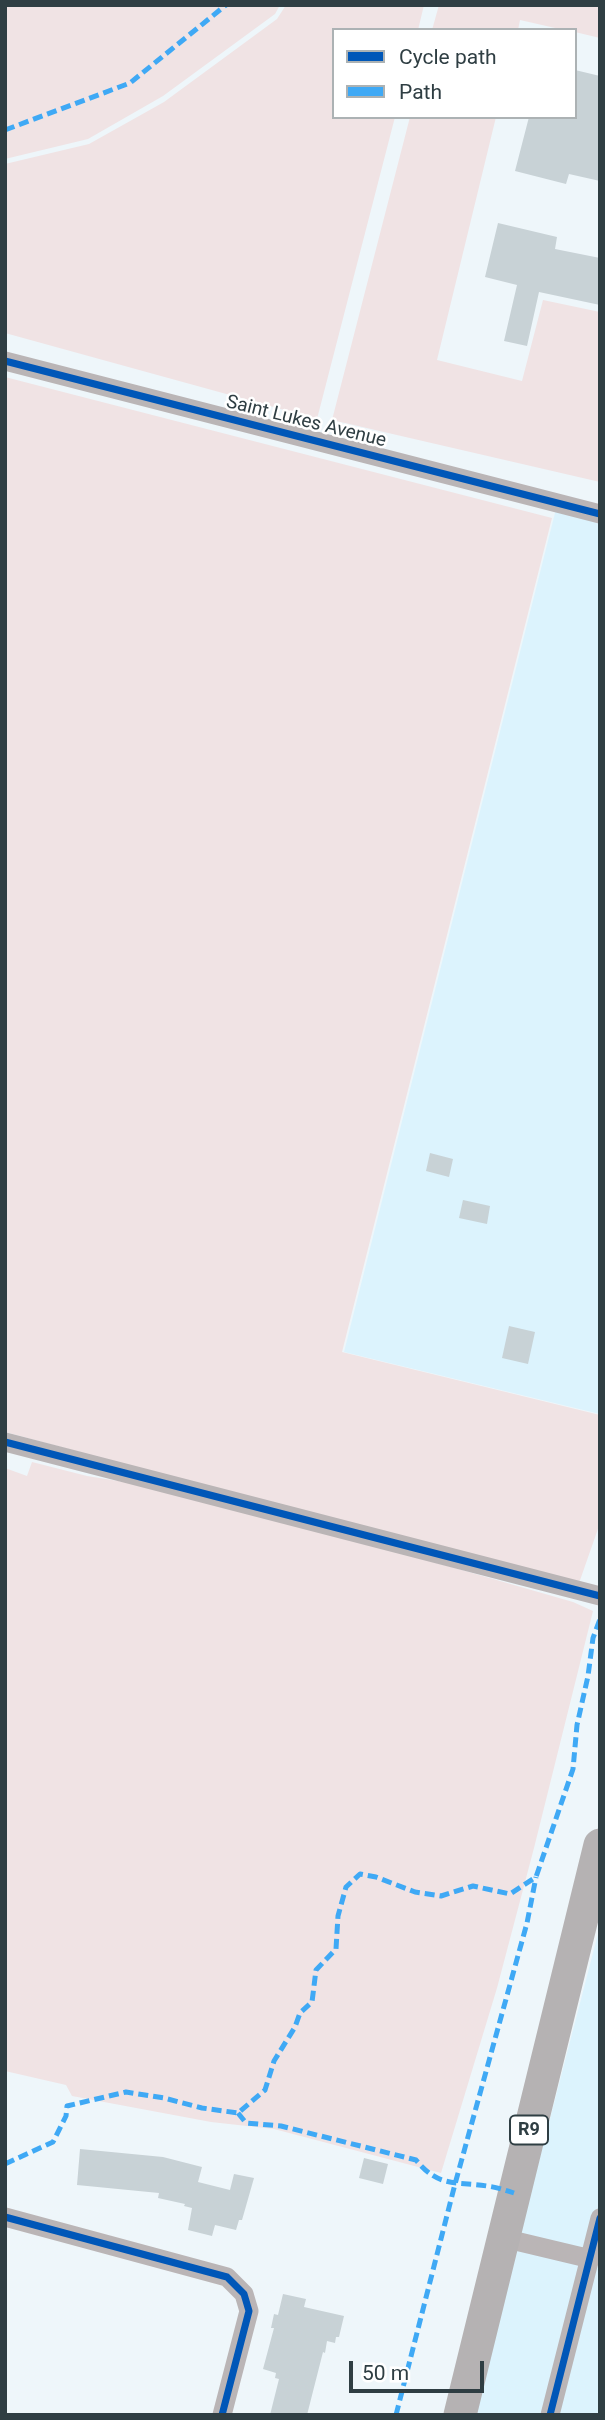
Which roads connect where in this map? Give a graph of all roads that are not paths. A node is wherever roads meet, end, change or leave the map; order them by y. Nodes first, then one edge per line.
1 (5, 360) edge
2 (600, 514) edge
3 (5, 1443) edge
4 (600, 1596) edge
5 (600, 1845) edge
6 (5, 2217) edge
7 (600, 2218) edge
8 (502, 2238) junction
9 (591, 2259) junction
10 (222, 2415) edge
11 (460, 2415) edge
12 (550, 2415) edge

1 - 2 street, Saint Lukes Avenue
3 - 4 street
5 - 8 highway, R9
6 - 10 street
7 - 9 street
8 - 9 street
8 - 11 highway, R9
9 - 12 street

